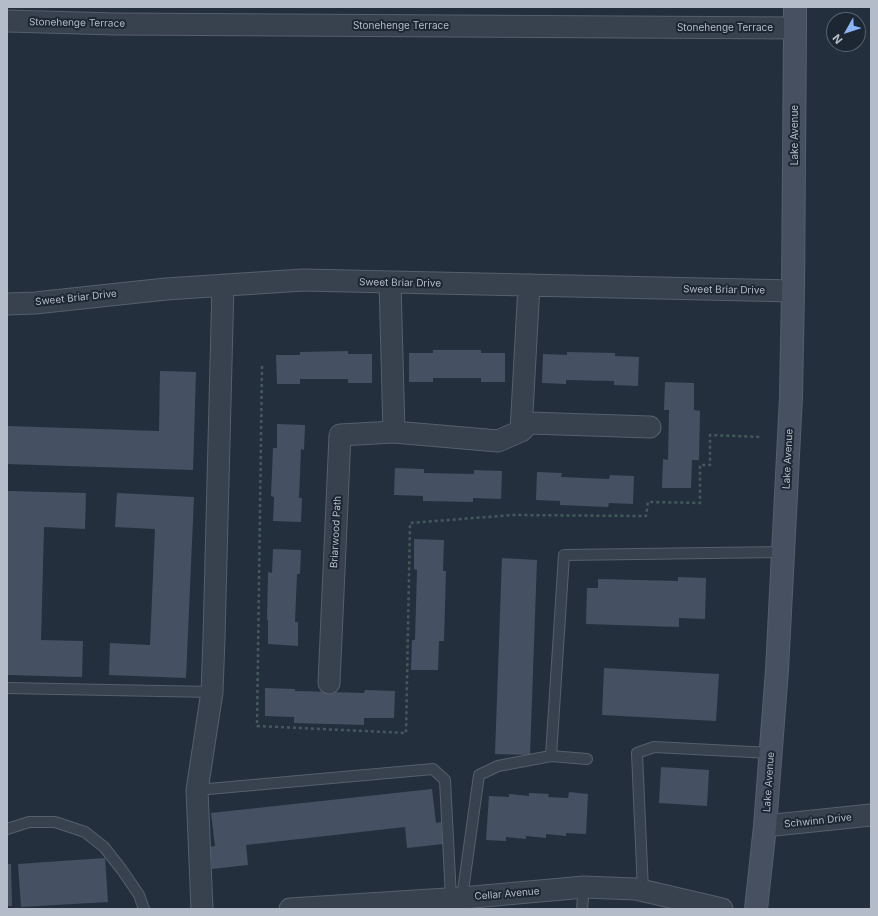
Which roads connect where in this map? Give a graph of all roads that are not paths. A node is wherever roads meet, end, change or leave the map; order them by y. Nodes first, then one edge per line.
1 (794, 7) edge
2 (116, 15) edge
3 (7, 22) edge
4 (795, 28) junction
5 (390, 282) junction
6 (223, 285) junction
7 (529, 285) junction
8 (793, 291) junction
9 (7, 304) edge
10 (650, 427) dead end
11 (521, 431) junction
12 (394, 432) junction
13 (783, 552) junction
14 (329, 683) dead end
15 (7, 688) edge
16 (212, 692) junction
17 (771, 753) junction
18 (551, 756) junction
19 (587, 759) dead end
20 (197, 790) junction
21 (871, 815) edge
22 (765, 826) junction
23 (7, 829) edge
24 (584, 887) junction
25 (643, 891) junction
26 (447, 901) edge
27 (370, 906) edge
28 (144, 909) edge
29 (202, 909) edge
30 (290, 909) edge
31 (582, 909) edge
32 (722, 909) edge
33 (756, 909) edge

1 - 4 main road, Lake Avenue
2 - 3 street, Stonehenge Terrace
2 - 4 street, Stonehenge Terrace
4 - 8 main road, Lake Avenue
5 - 6 street, Sweet Briar Drive
5 - 7 street, Sweet Briar Drive
5 - 12 street
6 - 9 street, Sweet Briar Drive
6 - 16 street
7 - 8 street, Sweet Briar Drive
7 - 11 street
8 - 13 main road, Lake Avenue
10 - 11 street, Briarwood Path
11 - 12 street, Briarwood Path
12 - 14 street, Briarwood Path
13 - 17 main road, Lake Avenue
13 - 18 lane
15 - 16 lane
16 - 20 street
17 - 22 main road, Lake Avenue
17 - 25 lane
18 - 19 lane
18 - 26 lane
20 - 26 lane
20 - 29 street
21 - 22 street, Schwinn Drive
22 - 33 main road, Lake Avenue
23 - 28 lane
24 - 25 street, Cellar Avenue
24 - 26 street, Cellar Avenue
24 - 31 lane
25 - 32 street, Cellar Avenue
26 - 27 street, Cellar Avenue
27 - 30 street, Cellar Avenue

